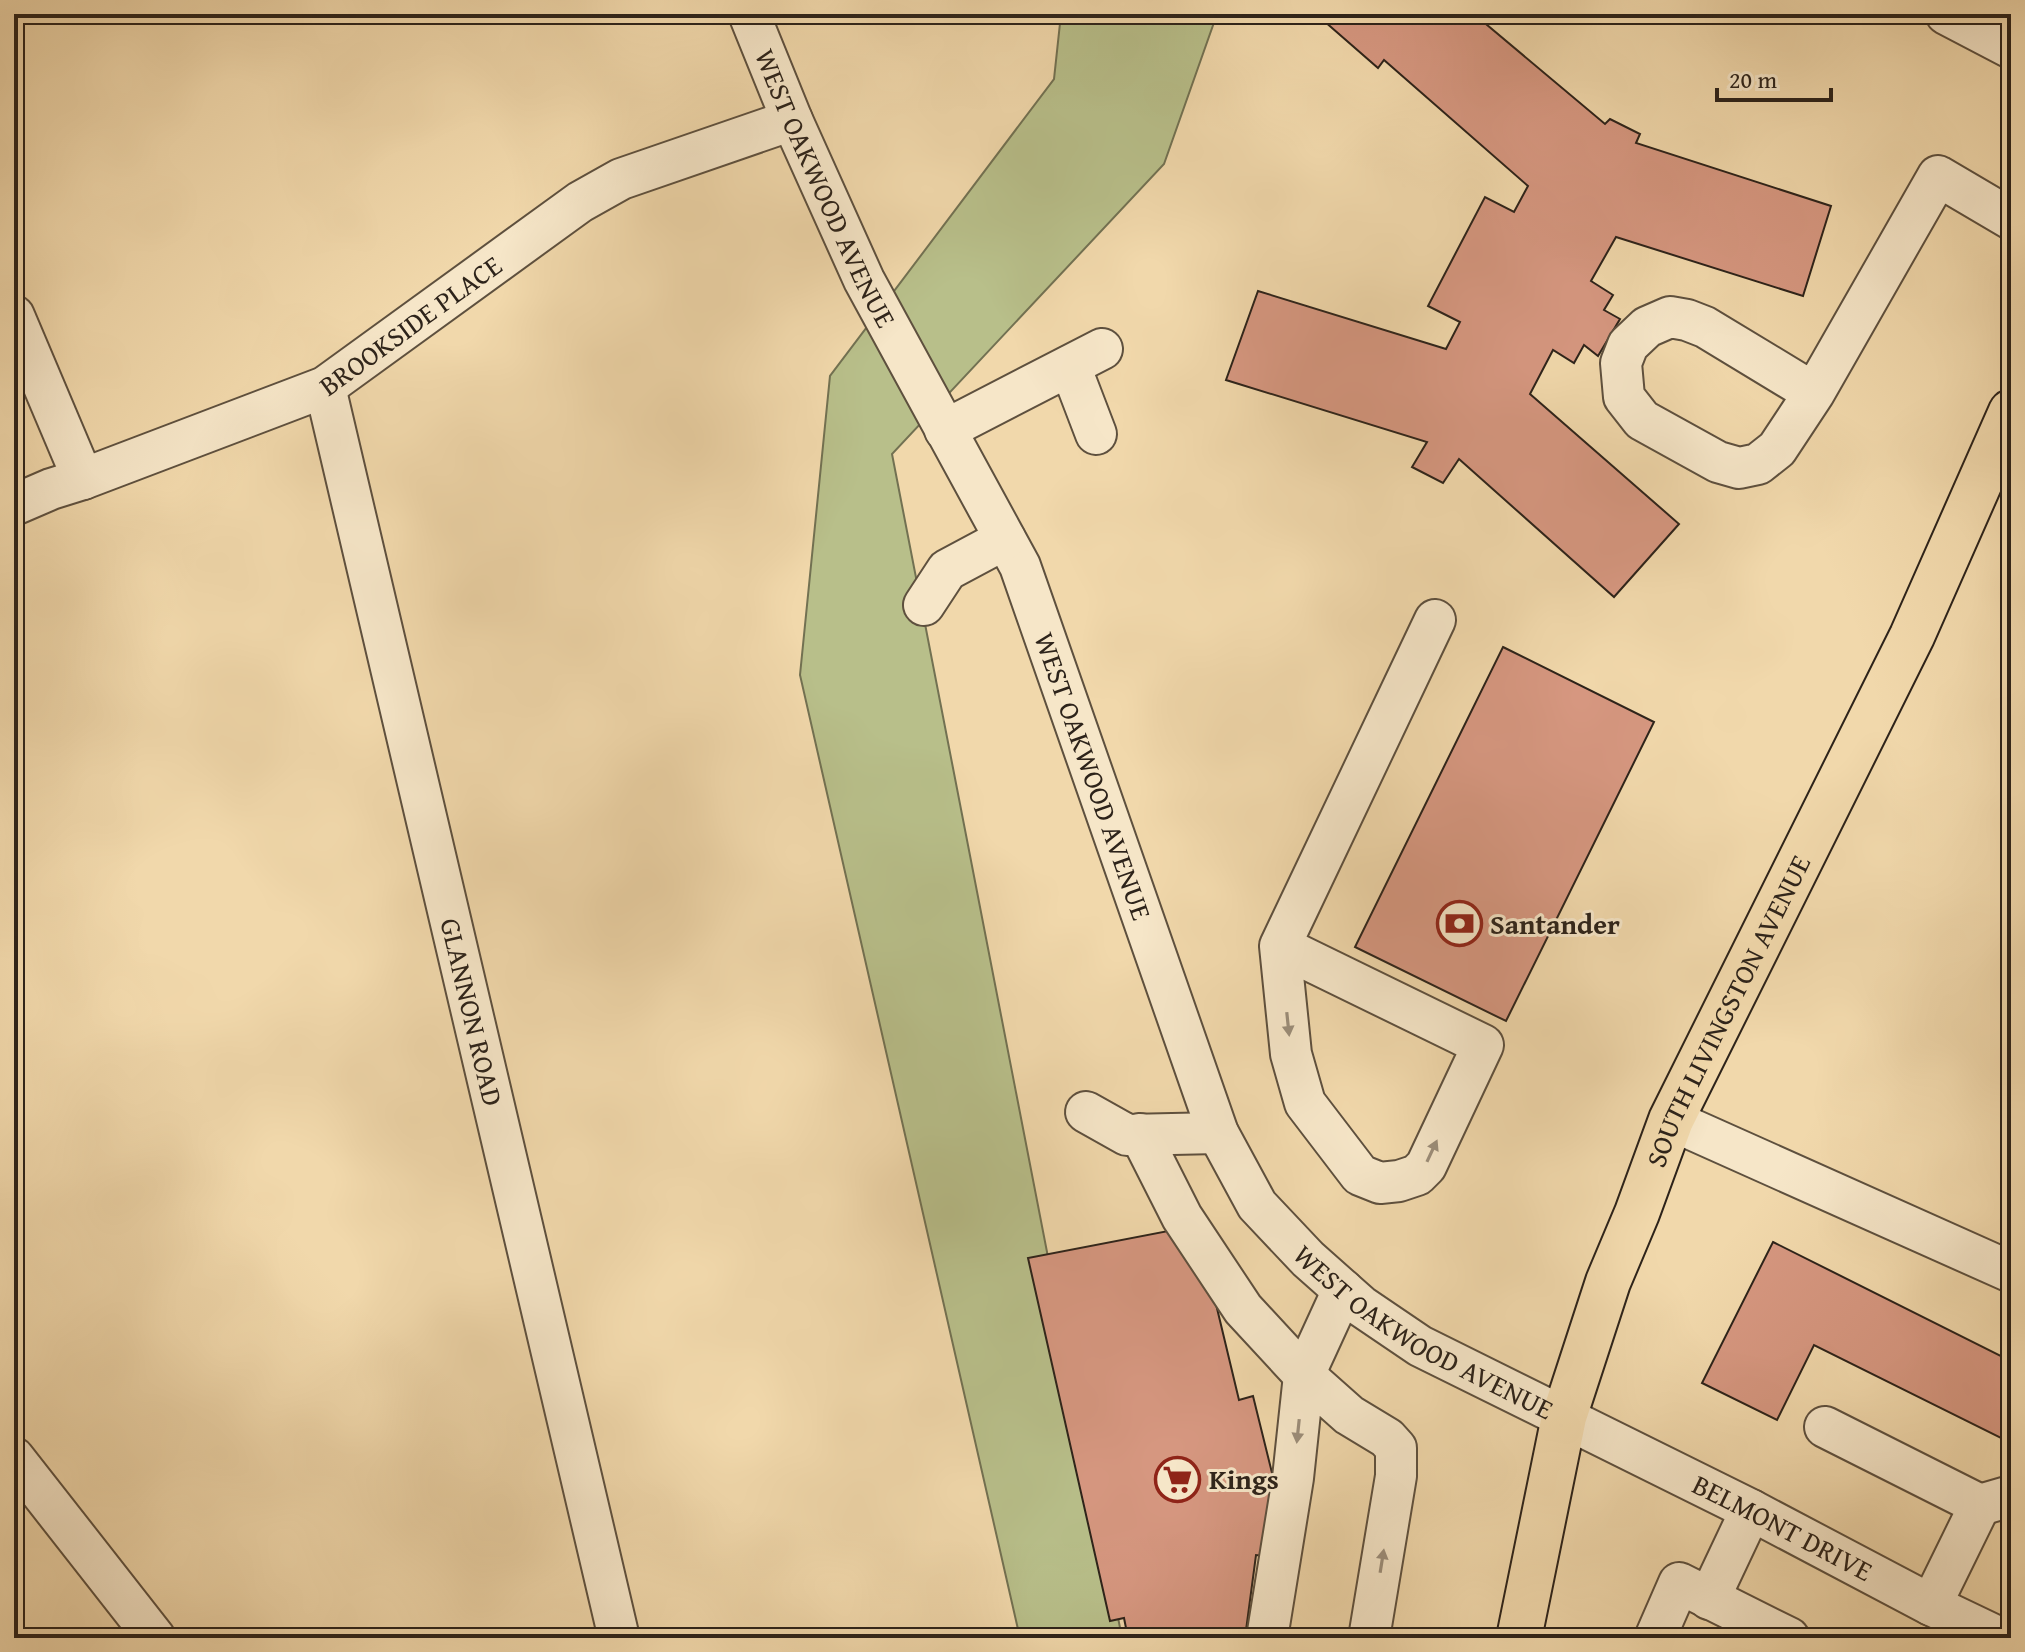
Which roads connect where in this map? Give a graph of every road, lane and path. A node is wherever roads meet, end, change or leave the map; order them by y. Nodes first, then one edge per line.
1 (749, 14) edge
2 (1961, 18) edge
3 (2011, 48) edge
4 (792, 120) junction
5 (2011, 219) edge
6 (14, 316) edge
7 (325, 387) junction
8 (1814, 393) junction
9 (2011, 412) edge
10 (945, 430) junction
11 (1096, 434) dead end
12 (83, 479) junction
13 (14, 505) edge
14 (1005, 539) junction
15 (924, 605) dead end
16 (1435, 620) dead end
17 (1280, 946) junction
18 (1086, 1112) dead end
19 (1671, 1120) junction
20 (1218, 1133) junction
21 (1140, 1134) junction
22 (2011, 1272) edge
23 (1343, 1290) junction
24 (1304, 1375) junction
25 (1564, 1417) junction
26 (1825, 1427) dead end
27 (14, 1458) edge
28 (1995, 1501) edge
29 (1751, 1510) junction
30 (1709, 1599) junction
31 (1931, 1605) junction
32 (1976, 1633) edge
33 (155, 1638) edge
34 (619, 1638) edge
35 (1267, 1638) edge
36 (1369, 1638) edge
37 (1519, 1638) edge
38 (1655, 1638) edge
39 (1789, 1638) edge

1 - 4 street, WEST OAKWOOD AVENUE
2 - 3 street
4 - 7 street, BROOKSIDE PLACE
4 - 10 street, WEST OAKWOOD AVENUE
5 - 8 street
6 - 12 street
7 - 12 street, BROOKSIDE PLACE
7 - 34 street, GLANNON ROAD
8 - 8 street
9 - 19 main road, SOUTH LIVINGSTON AVENUE
10 - 11 street
10 - 14 street, WEST OAKWOOD AVENUE
12 - 13 street, BROOKSIDE PLACE
14 - 15 street
14 - 20 street, WEST OAKWOOD AVENUE
16 - 17 street
17 -> 17 street
18 - 21 street
19 - 22 street
19 - 25 main road, SOUTH LIVINGSTON AVENUE
20 - 21 street
20 - 23 street, WEST OAKWOOD AVENUE
21 - 24 street
23 - 24 street
23 - 25 street, WEST OAKWOOD AVENUE
24 -> 35 street
36 -> 24 street
25 - 29 street, BELMONT DRIVE
25 - 37 main road, SOUTH LIVINGSTON AVENUE
26 - 28 street
27 - 33 street
28 - 31 street
29 - 30 street
29 - 31 street, BELMONT DRIVE
30 - 38 street
30 - 39 street
31 - 32 street, BELMONT DRIVE

